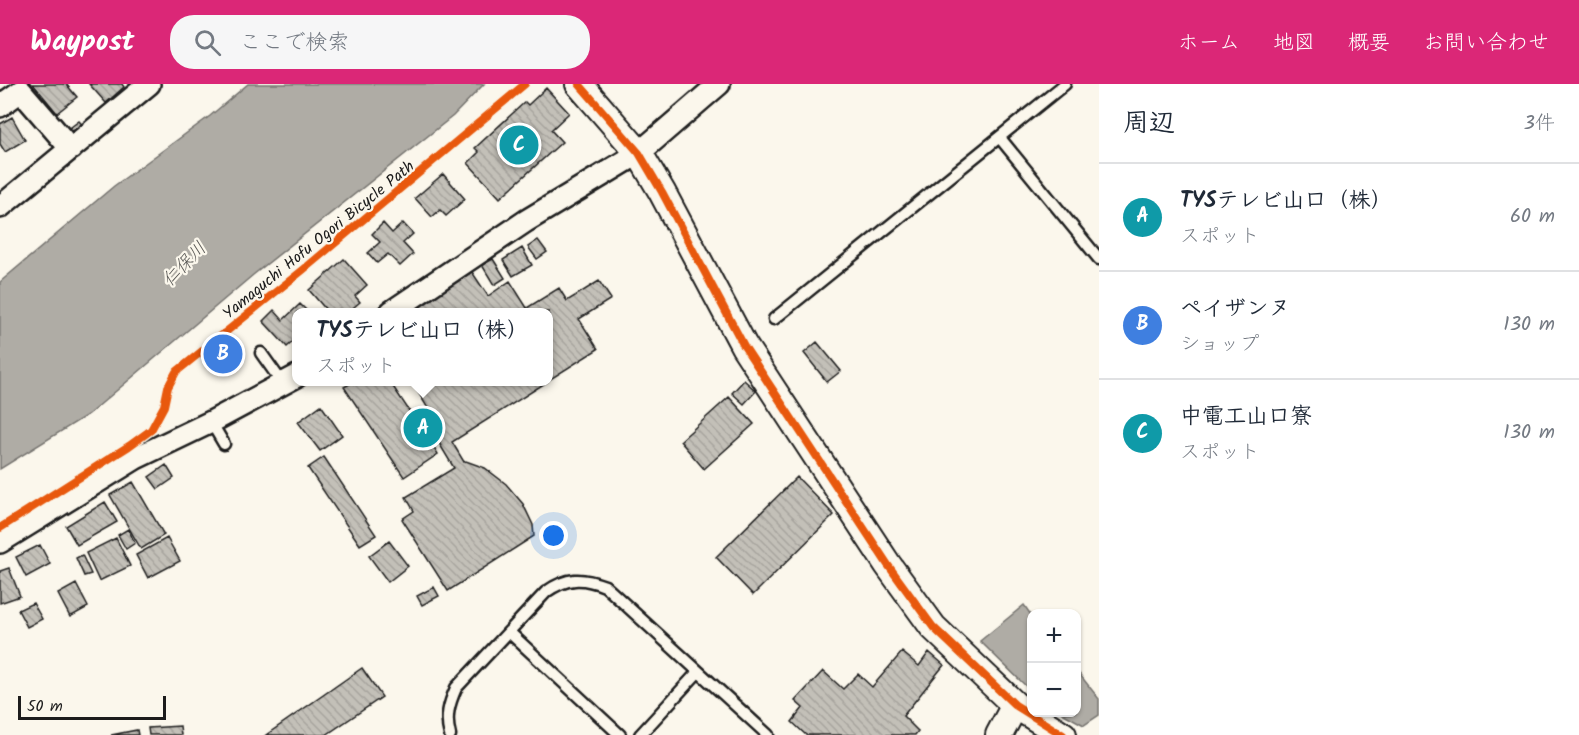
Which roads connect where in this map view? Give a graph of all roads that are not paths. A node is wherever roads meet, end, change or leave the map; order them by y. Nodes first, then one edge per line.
1 (149, 84) edge
2 (579, 84) edge
3 (719, 84) edge
4 (1065, 84) edge
5 (0, 106) edge
6 (1000, 138) junction
7 (71, 149) junction
8 (639, 153) junction
9 (0, 207) edge
10 (1099, 259) edge
11 (398, 308) edge
12 (774, 319) dead end
13 (261, 353) dead end
14 (290, 380) edge
15 (211, 422) junction
16 (224, 444) dead end
17 (0, 542) edge
18 (508, 632) junction
19 (698, 672) junction
20 (1015, 705) junction
21 (450, 735) edge
22 (620, 735) edge
23 (640, 735) edge
24 (768, 735) edge
25 (999, 735) edge
26 (1063, 735) edge

1 - 7 street
2 - 8 street
3 - 8 street
4 - 6 lane
5 - 7 street
6 - 10 lane
6 - 12 lane
7 - 9 street
8 - 11 street
8 - 20 street
13 - 14 lane
14 - 15 street
15 - 16 lane
15 - 17 street
18 - 19 lane
18 - 21 lane
18 - 22 lane
19 - 23 lane
19 - 24 lane
20 - 25 street
20 - 26 street

